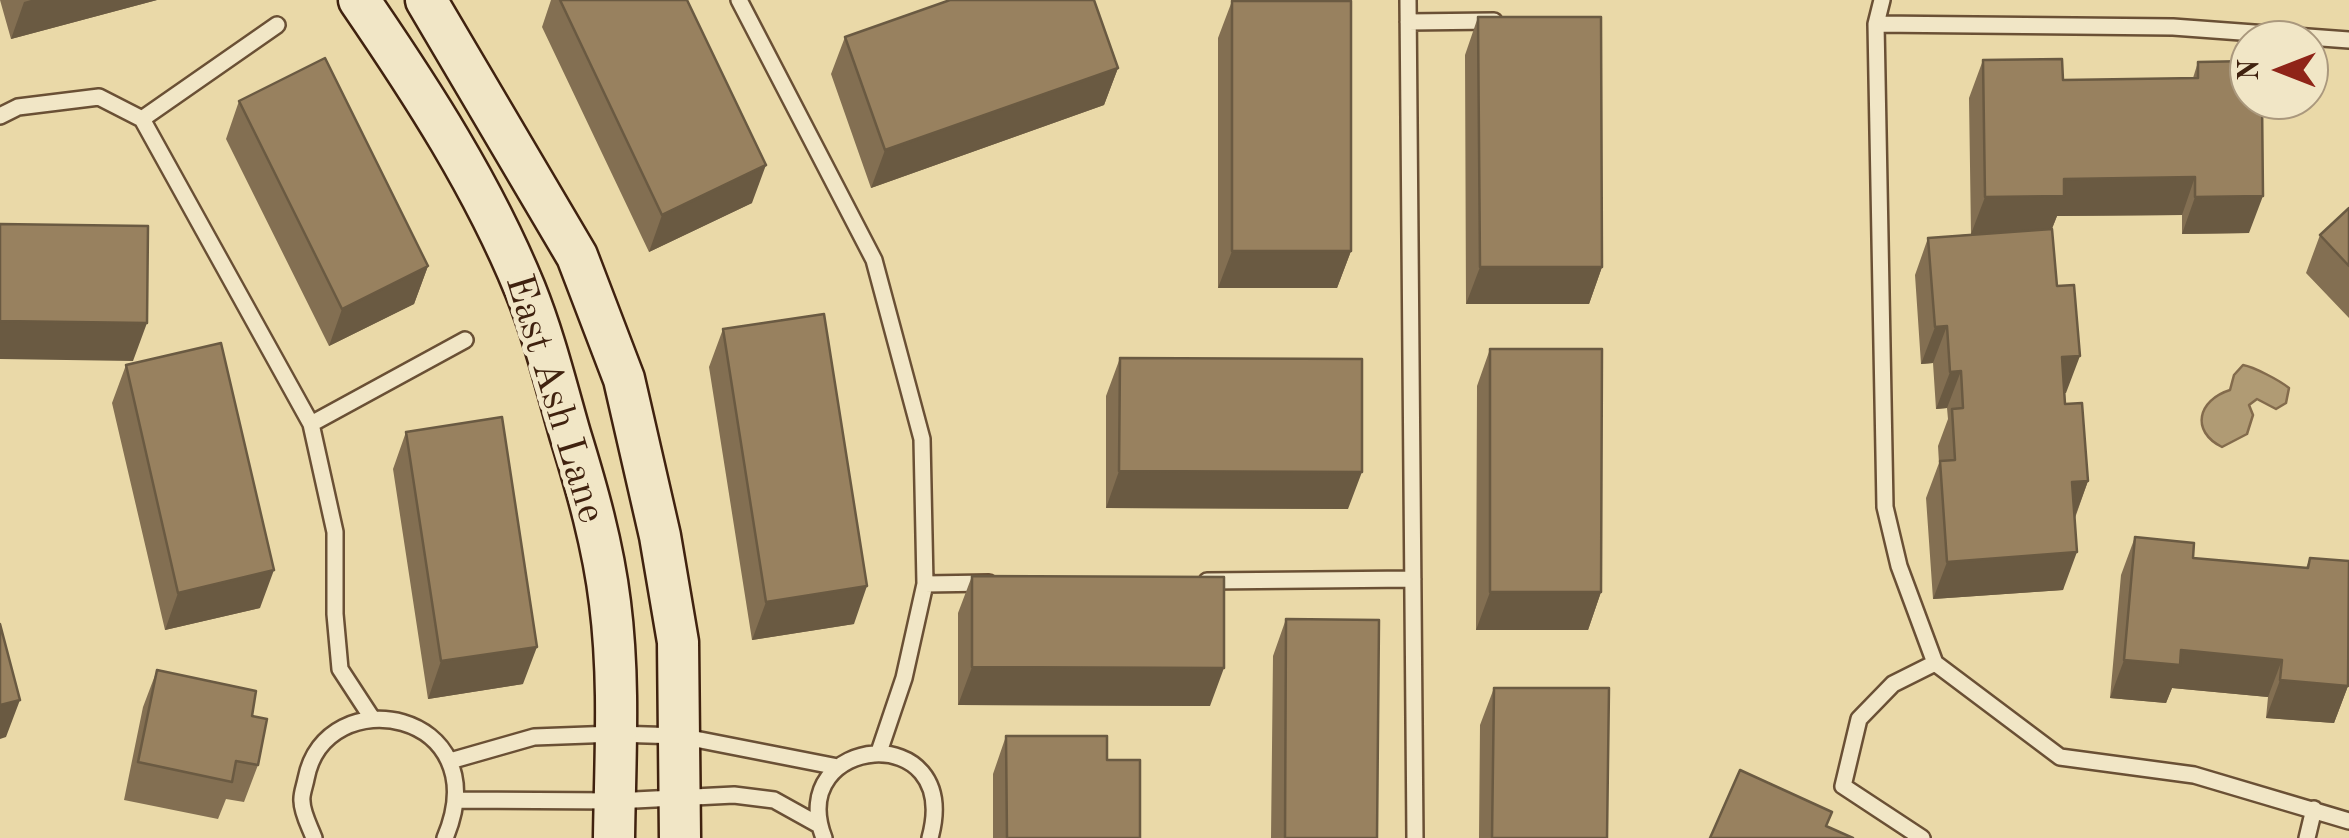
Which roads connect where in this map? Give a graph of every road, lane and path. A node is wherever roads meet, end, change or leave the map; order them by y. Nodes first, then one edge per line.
1 (359, 0) edge
2 (426, 0) edge
3 (738, 0) edge
4 (1408, 0) edge
5 (1882, 0) edge
6 (1506, 21) edge
7 (1408, 22) junction
8 (1876, 24) junction
9 (277, 25) dead end
10 (2349, 40) edge
11 (0, 116) edge
12 (142, 120) junction
13 (577, 256) junction
14 (517, 273) junction
15 (465, 340) dead end
16 (311, 424) junction
17 (1413, 579) junction
18 (1198, 581) edge
19 (1003, 583) edge
20 (925, 584) junction
21 (1935, 663) junction
22 (372, 718) junction
23 (616, 734) junction
24 (680, 736) junction
25 (879, 752) junction
26 (450, 761) junction
27 (838, 767) junction
28 (458, 800) junction
29 (2314, 809) junction
30 (680, 818) edge
31 (615, 819) edge
32 (2349, 820) edge
33 (822, 832) edge
34 (314, 838) edge
35 (446, 838) edge
36 (930, 838) edge
37 (1414, 838) edge
38 (1922, 838) edge
39 (2306, 838) edge

1 - 14 street, East Ash Lane
2 - 13 street, East Ash Lane
3 - 20 lane
4 - 7 lane
5 - 8 lane
6 - 7 lane
7 - 17 lane
8 - 10 lane
8 - 21 lane
9 - 12 lane
11 - 12 lane
12 - 16 lane
13 - 14 street
13 - 24 street, East Ash Lane
14 - 23 street, East Ash Lane
15 - 16 lane
16 - 22 lane
17 - 18 lane
17 - 37 lane
19 - 20 lane
20 - 25 lane
21 - 29 lane
21 - 38 lane
22 - 26 lane
22 - 34 lane
23 - 24 lane
23 - 26 lane
23 - 31 street, East Ash Lane
24 - 27 lane
24 - 30 street, East Ash Lane
25 - 27 lane
25 - 36 lane
26 - 28 lane
27 - 33 lane
28 - 31 lane
28 - 35 lane
29 - 32 lane
29 - 39 lane
30 - 31 lane
30 - 33 lane

